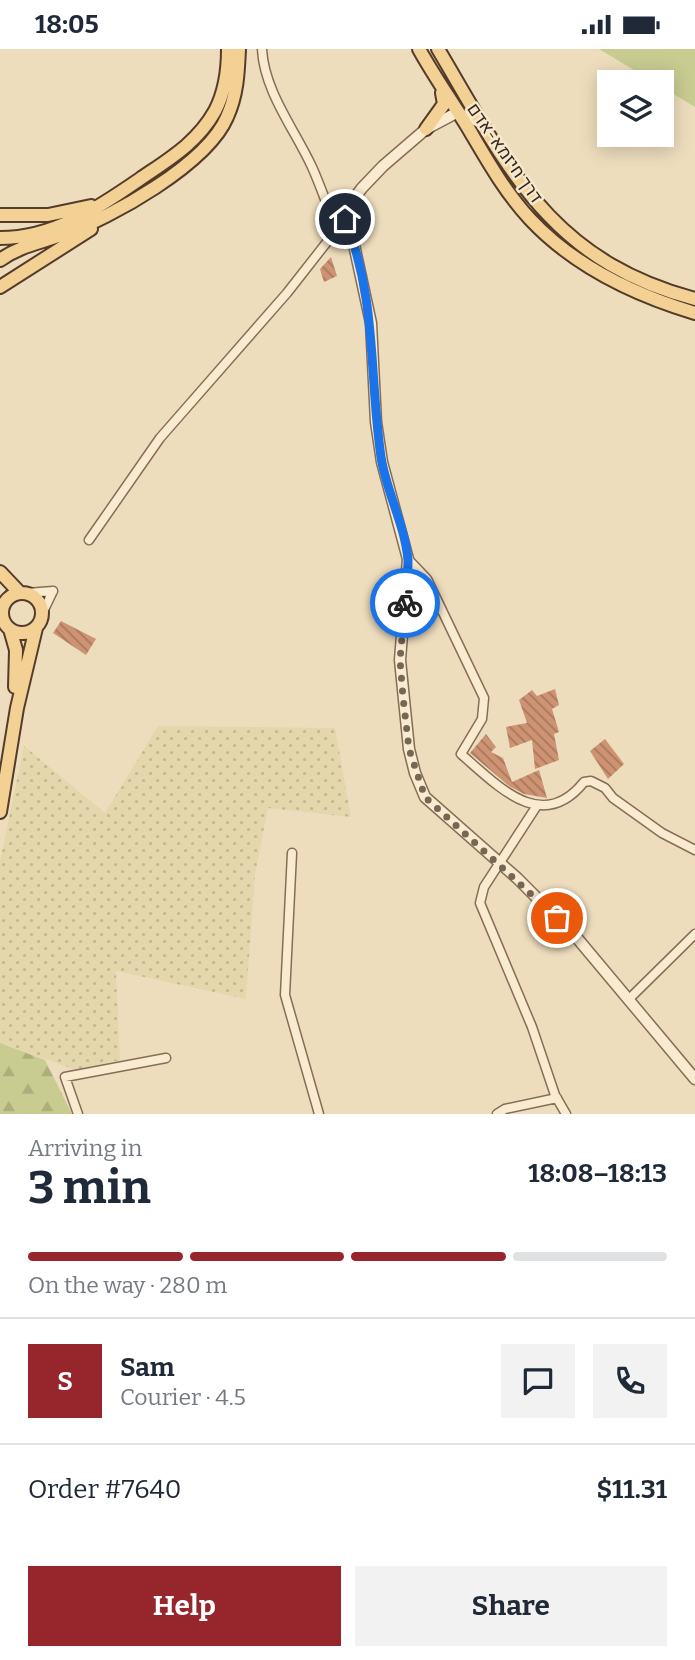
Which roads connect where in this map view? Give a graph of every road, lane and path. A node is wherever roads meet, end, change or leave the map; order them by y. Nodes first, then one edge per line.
1 (262, 49) edge
2 (419, 49) edge
3 (438, 49) edge
4 (230, 50) edge
5 (460, 86) junction
6 (440, 89) junction
7 (456, 113) junction
8 (439, 122) junction
9 (480, 122) junction
10 (466, 125) junction
11 (426, 129) junction
12 (108, 202) junction
13 (132, 202) junction
14 (0, 215) edge
15 (345, 219) junction
16 (336, 228) junction
17 (0, 239) edge
18 (0, 260) edge
19 (0, 287) edge
20 (695, 299) edge
21 (695, 313) edge
22 (89, 540) dead end
23 (408, 559) junction
24 (0, 572) edge
25 (23, 593) junction
26 (1, 602) edge
27 (36, 628) junction
28 (9, 629) junction
29 (10, 749) junction
30 (536, 807) junction
31 (0, 812) edge
32 (695, 850) edge
33 (292, 853) dead end
34 (500, 866) junction
35 (695, 934) edge
36 (629, 999) junction
37 (166, 1058) dead end
38 (695, 1079) edge
39 (557, 1098) junction
40 (78, 1114) edge
41 (319, 1114) edge
42 (497, 1114) edge
43 (566, 1114) edge

1 - 16 street
2 - 6 main road, דרך חיזמא-אדם
3 - 5 main road, דרך חיזמא-אדם
4 - 12 main road
4 - 13 main road
5 - 7 street
5 - 9 main road, דרך חיזמא-אדם
6 - 7 main road, דרך חיזמא-אדם
6 - 11 main road
7 - 8 street
7 - 9 street
7 - 10 main road, דרך חיזמא-אדם
8 - 10 main road
8 - 11 street
9 - 20 main road, דרך חיזמא-אדם
10 - 21 main road, דרך חיזמא-אדם
11 - 15 street
12 - 14 main road
12 - 17 main road
13 - 18 main road
13 - 19 main road
15 - 16 street
15 - 23 street
16 - 22 street
23 - 30 street
23 - 34 street
24 - 25 main road
25 - 26 main road
25 - 27 main road
26 - 28 main road
27 - 28 main road
27 - 29 main road
28 - 29 main road
29 - 31 main road
30 - 32 street
30 - 34 street
33 - 41 street
34 - 36 street
34 - 39 street
35 - 36 street
36 - 38 street
37 - 40 street
39 - 42 street
39 - 43 street

